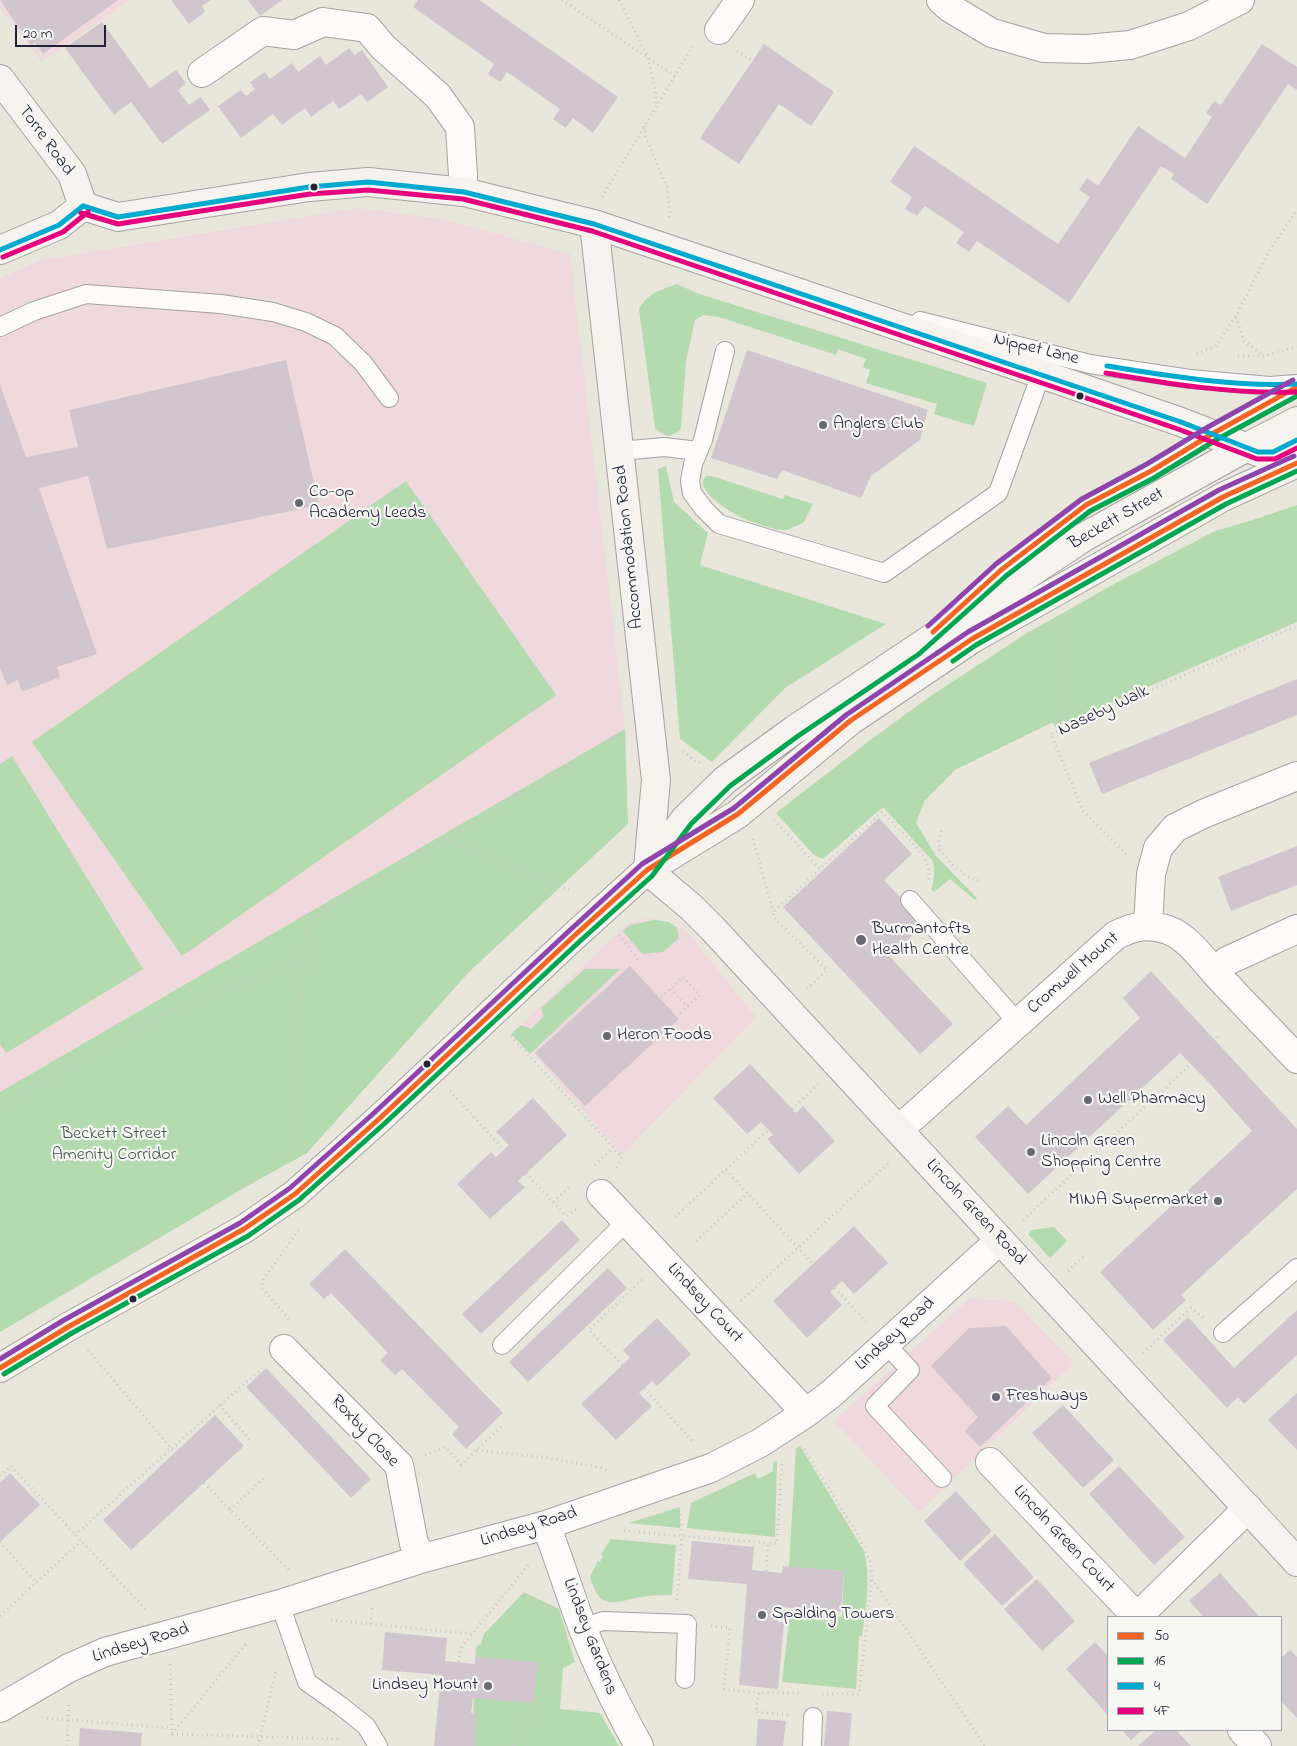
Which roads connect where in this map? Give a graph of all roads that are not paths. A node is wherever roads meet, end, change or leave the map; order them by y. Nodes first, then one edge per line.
1 (942, 0) edge
2 (1240, 0) edge
3 (738, 1) edge
4 (719, 30) road end
5 (202, 74) dead end
6 (0, 79) edge
7 (464, 192) junction
8 (83, 206) junction
9 (594, 224) junction
10 (0, 250) edge
11 (779, 285) junction
12 (0, 327) edge
13 (726, 351) dead end
14 (1042, 374) junction
15 (1297, 386) edge
16 (389, 398) dead end
17 (1297, 421) edge
18 (1212, 434) junction
19 (1297, 440) edge
20 (1247, 447) junction
21 (620, 451) junction
22 (698, 451) junction
23 (1297, 463) edge
24 (914, 648) junction
25 (1297, 776) edge
26 (647, 870) junction
27 (910, 900) road end
28 (1148, 926) junction
29 (1297, 929) edge
30 (1227, 961) dead end
31 (1018, 1023) junction
32 (1297, 1059) edge
33 (898, 1128) junction
34 (601, 1194) road end
35 (626, 1222) junction
36 (1000, 1240) junction
37 (1297, 1268) edge
38 (1223, 1333) road end
39 (502, 1344) dead end
40 (886, 1344) junction
41 (284, 1349) road end
42 (0, 1368) edge
43 (806, 1413) junction
44 (990, 1462) dead end
45 (942, 1478) dead end
46 (1248, 1508) junction
47 (548, 1531) junction
48 (424, 1558) junction
49 (1297, 1562) edge
50 (283, 1615) junction
51 (1136, 1616) edge
52 (1138, 1616) edge
53 (582, 1628) junction
54 (686, 1679) dead end
55 (0, 1708) edge
56 (813, 1717) road end
57 (1243, 1731) edge
58 (376, 1743) edge
59 (639, 1746) edge
60 (812, 1746) edge
61 (1258, 1746) edge

1 - 2 street
3 - 4 street
5 - 7 street
6 - 8 street, Torre Road
7 - 8 street, Nippet Lane
7 - 9 street, Nippet Lane
8 - 10 street
9 - 11 street, Nippet Lane
9 - 21 street, Accommodation Road
11 - 14 street, Nippet Lane
11 - 15 lane, Nippet Lane
12 - 16 lane
13 - 22 lane
14 - 18 street, Nippet Lane
14 - 22 lane
15 - 18 lane, Beckett Street
17 - 20 street, Beckett Street
18 - 20 street, Nippet Lane
18 - 24 lane, Beckett Street
19 - 20 street, Nippet Lane
20 - 24 street, Beckett Street
21 - 22 lane
21 - 26 street, Accommodation Road
23 - 26 street, Beckett Street
24 - 26 street, Beckett Street
25 - 28 street
26 - 33 street, Lincoln Green Road
26 - 42 street, Beckett Street
27 - 31 lane
28 - 31 street, Cromwell Mount
28 - 32 street, Cromwell Mount
29 - 30 street
31 - 33 street, Cromwell Mount
33 - 36 street, Lincoln Green Road
34 - 35 street, Lindsey Court
35 - 39 lane
35 - 43 street, Lindsey Court
36 - 40 street, Lindsey Road
36 - 46 street, Lincoln Green Road
37 - 38 lane
40 - 43 street, Lindsey Road
40 - 45 lane
41 - 48 street, Roxby Close
43 - 47 street, Lindsey Road
44 - 51 street, Lincoln Green Court
46 - 49 street, Lincoln Green Road
46 - 52 street, Lincoln Green Court
47 - 48 street, Lindsey Road
47 - 53 street, Lindsey Gardens
48 - 50 street, Lindsey Road
50 - 55 street, Lindsey Road
50 - 58 lane
53 - 54 lane
53 - 59 street, Lindsey Gardens
56 - 60 lane
57 - 61 street

